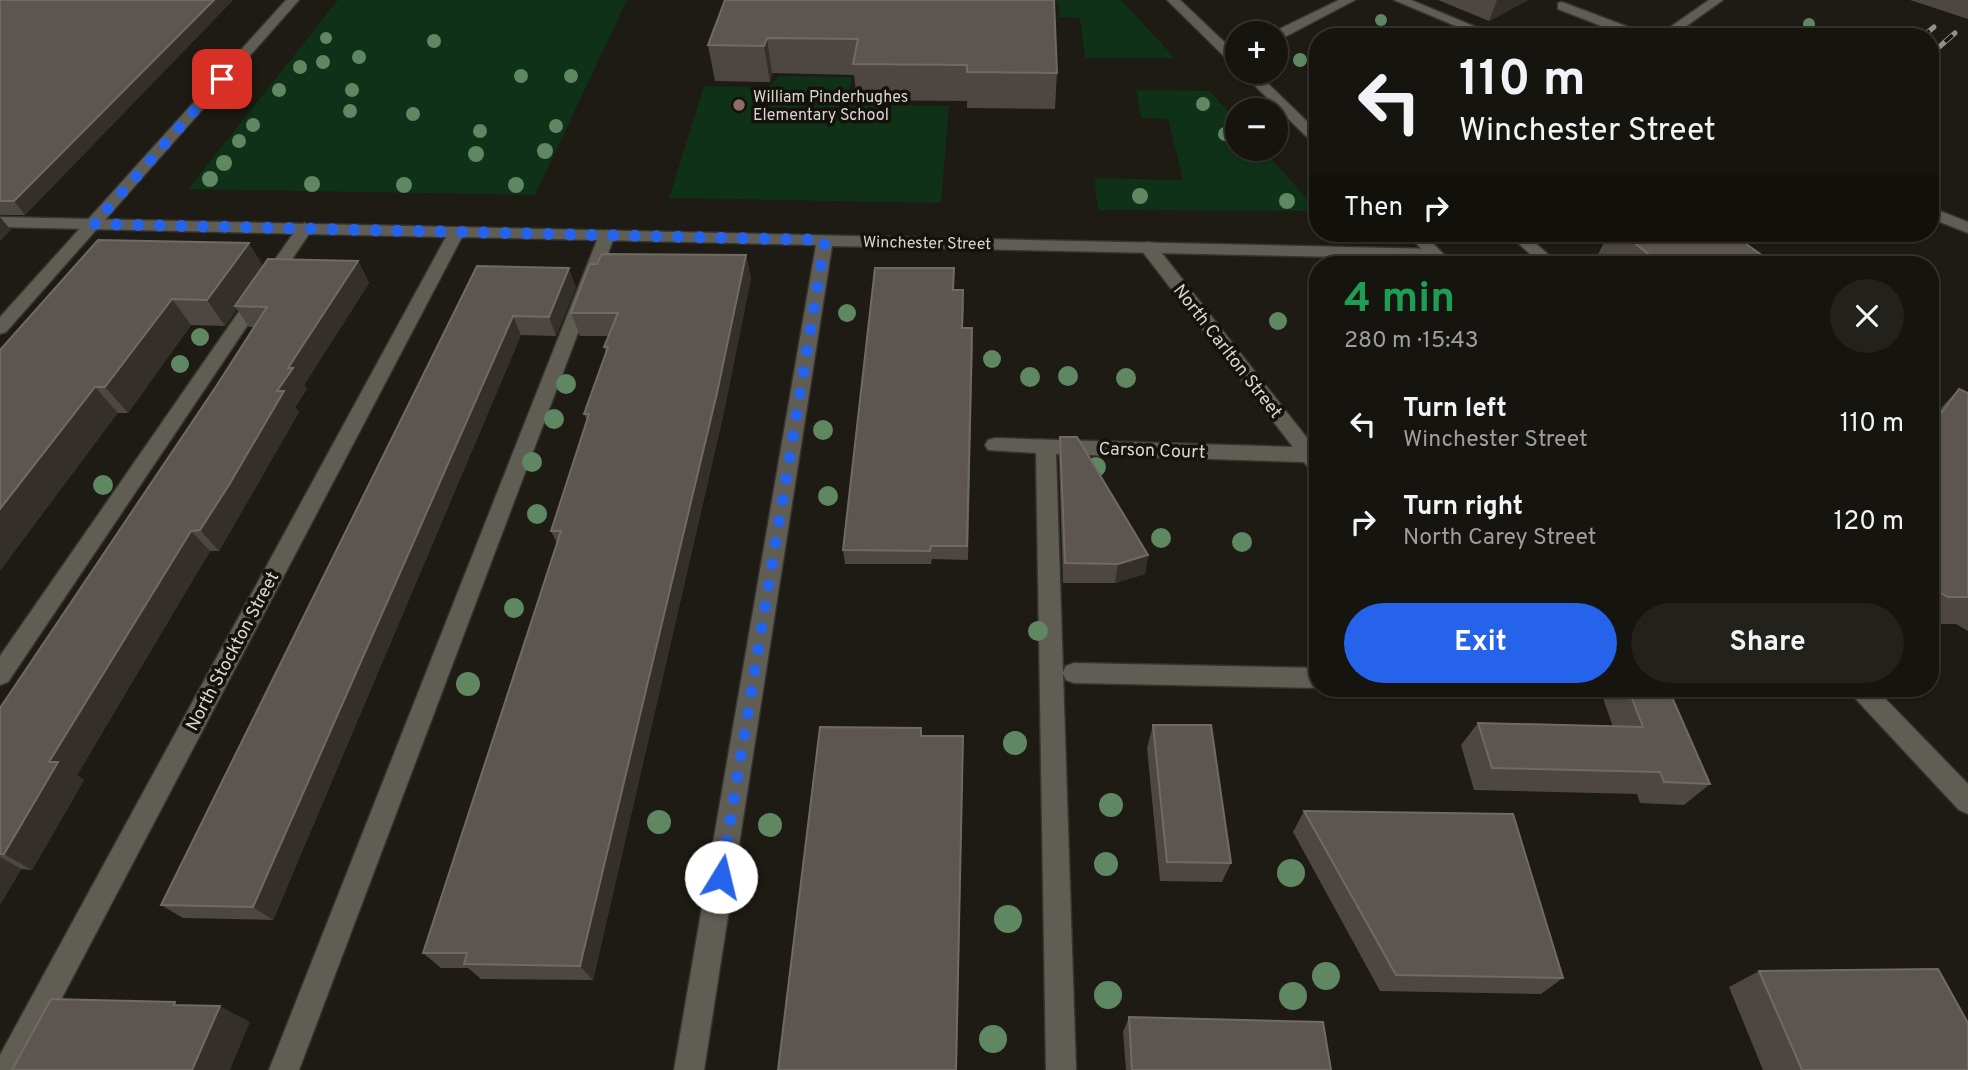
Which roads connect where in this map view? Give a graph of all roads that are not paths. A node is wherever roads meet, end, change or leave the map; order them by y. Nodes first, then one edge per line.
1 (293, 0) edge
2 (1174, 0) edge
3 (1349, 0) edge
4 (1401, 0) edge
5 (1717, 0) edge
6 (1562, 6) dead end
7 (1471, 28) edge
8 (1619, 28) edge
9 (1675, 28) edge
10 (1288, 30) edge
11 (1225, 48) edge
12 (1260, 84) edge
13 (1309, 131) edge
14 (1939, 216) edge
15 (0, 222) edge
16 (94, 224) junction
17 (304, 228) junction
18 (1968, 228) edge
19 (457, 232) junction
20 (607, 235) junction
21 (825, 240) junction
22 (1422, 242) edge
23 (1526, 242) edge
24 (1148, 247) junction
25 (1367, 256) edge
26 (1437, 256) edge
27 (1542, 256) edge
28 (0, 328) edge
29 (995, 445) dead end
30 (1046, 447) junction
31 (1309, 455) edge
32 (1309, 460) edge
33 (1074, 673) dead end
34 (0, 675) edge
35 (1309, 678) edge
36 (1869, 697) edge
37 (1968, 802) edge
38 (8, 1070) edge
39 (284, 1070) edge
40 (689, 1070) edge
41 (1061, 1070) edge

1 - 16 street
2 - 11 street
3 - 10 street
4 - 7 street
5 - 9 street
6 - 8 street
12 - 13 street
14 - 18 street
15 - 16 street, Winchester Street
16 - 17 street, Winchester Street
16 - 28 street
17 - 19 street, Winchester Street
17 - 34 street
19 - 20 street, Winchester Street
19 - 38 street, North Stockton Street
20 - 21 street, Winchester Street
20 - 39 street
21 - 24 street, Winchester Street
21 - 40 street
22 - 26 street
23 - 27 street
24 - 25 street, Winchester Street
24 - 31 street, North Carlton Street
29 - 30 street, Carson Court
30 - 32 street, Carson Court
30 - 41 street
33 - 35 street
36 - 37 street

